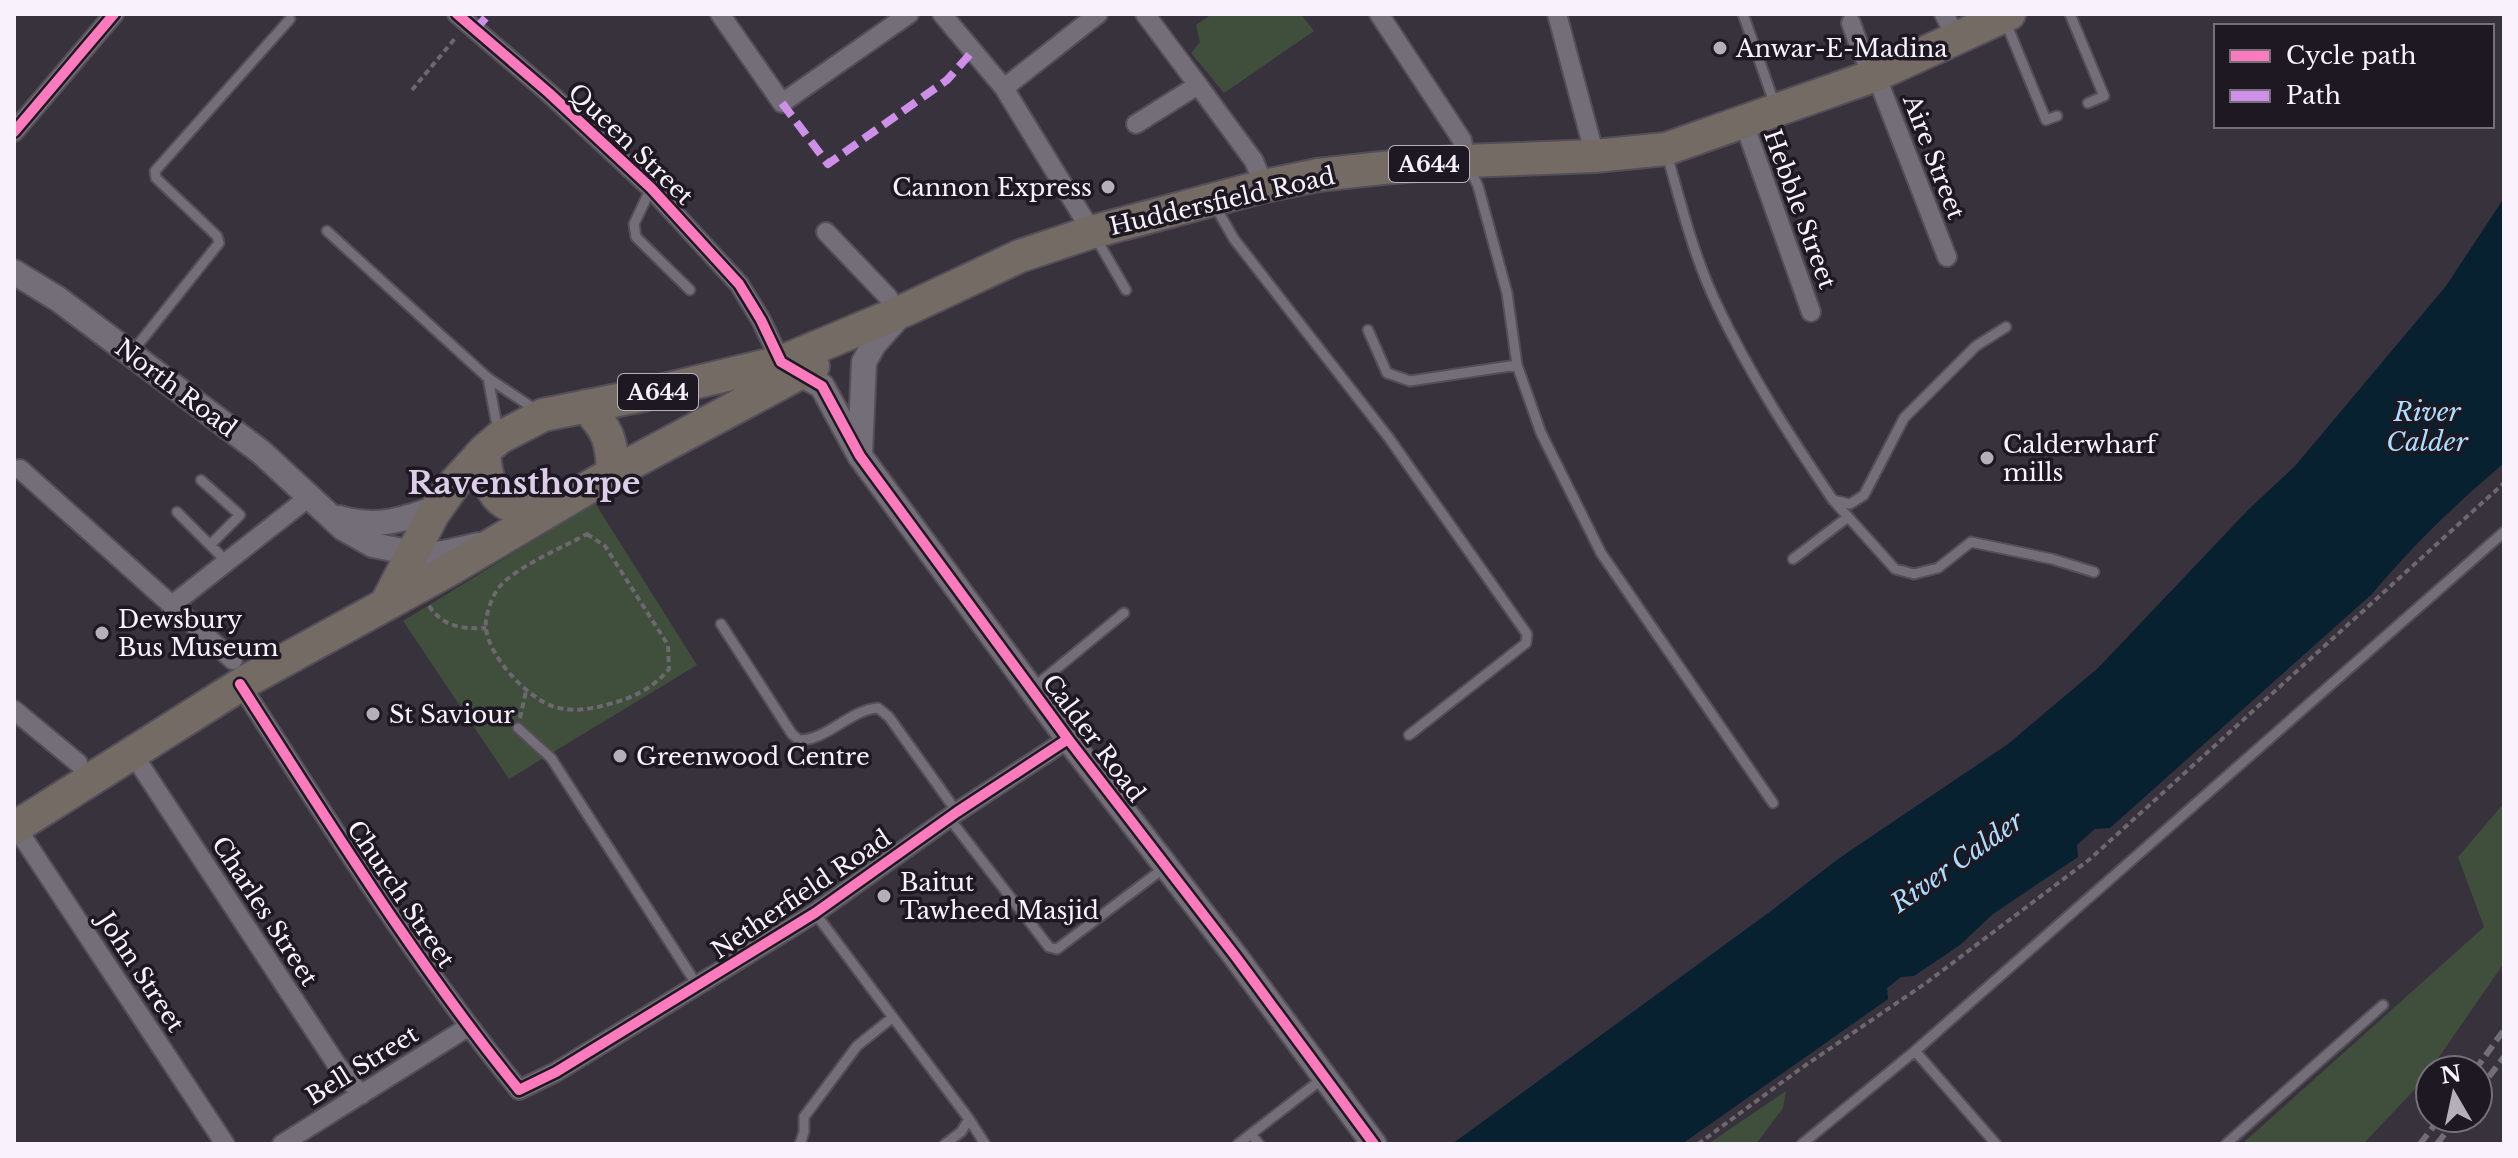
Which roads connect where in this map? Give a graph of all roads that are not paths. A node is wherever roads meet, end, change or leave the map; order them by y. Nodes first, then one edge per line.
1 (114, 14) edge
2 (457, 14) edge
3 (720, 14) edge
4 (909, 14) edge
5 (942, 14) edge
6 (1098, 14) edge
7 (1145, 14) edge
8 (1379, 14) edge
9 (1557, 14) edge
10 (1743, 14) edge
11 (2070, 14) edge
12 (2006, 15) edge
13 (290, 19) dead end
14 (1851, 23) dead end
15 (1951, 26) edge
16 (1876, 75) junction
17 (1198, 85) junction
18 (1004, 88) junction
19 (2088, 103) dead end
20 (1777, 110) junction
21 (2057, 116) dead end
22 (1744, 123) junction
23 (1136, 124) dead end
24 (14, 132) edge
25 (1666, 149) junction
26 (1595, 156) junction
27 (1465, 161) junction
28 (1264, 186) junction
29 (651, 188) junction
30 (1213, 200) junction
31 (327, 231) dead end
32 (826, 232) dead end
33 (1092, 232) junction
34 (1947, 257) dead end
35 (14, 272) edge
36 (690, 290) dead end
37 (1126, 290) dead end
38 (901, 311) junction
39 (1811, 312) dead end
40 (2006, 327) dead end
41 (1368, 330) dead end
42 (131, 354) junction
43 (1517, 365) junction
44 (790, 368) junction
45 (488, 378) junction
46 (643, 395) junction
47 (586, 406) junction
48 (543, 415) junction
49 (672, 442) junction
50 (492, 445) junction
51 (860, 456) junction
52 (20, 469) dead end
53 (613, 473) junction
54 (201, 480) dead end
55 (309, 497) junction
56 (1833, 500) junction
57 (437, 508) junction
58 (548, 509) junction
59 (177, 512) dead end
60 (329, 515) junction
61 (1848, 517) junction
62 (2504, 532) edge
63 (497, 540) junction
64 (210, 545) junction
65 (413, 554) junction
66 (1793, 559) dead end
67 (227, 562) junction
68 (2094, 572) dead end
69 (401, 595) junction
70 (172, 605) junction
71 (1124, 613) dead end
72 (721, 624) dead end
73 (236, 672) junction
74 (1031, 689) junction
75 (14, 710) edge
76 (518, 728) road end
77 (1409, 735) dead end
78 (1068, 739) junction
79 (131, 751) junction
80 (78, 763) dead end
81 (1773, 803) dead end
82 (953, 815) junction
83 (15, 828) edge
84 (1166, 866) junction
85 (815, 913) junction
86 (697, 985) junction
87 (2383, 1005) dead end
88 (893, 1017) junction
89 (468, 1027) junction
90 (1915, 1051) junction
91 (551, 1075) joint
92 (1325, 1077) junction
93 (361, 1095) junction
94 (969, 1119) junction
95 (1251, 1134) junction
96 (225, 1144) edge
97 (282, 1144) edge
98 (800, 1144) edge
99 (945, 1144) edge
100 (985, 1144) edge
101 (1238, 1144) edge
102 (1259, 1144) edge
103 (1374, 1144) edge
104 (1802, 1144) edge
105 (1996, 1144) edge
106 (2226, 1144) edge

1 - 24 street
2 - 29 street, Queen Street
3 - 4 street
5 - 18 street
6 - 18 street
7 - 17 street
8 - 27 street
9 - 26 street
10 - 20 lane
11 - 19 lane
12 - 15 highway, Huddersfield Road / A644
12 - 21 lane
13 - 42 lane
14 - 16 street, Aire Street
15 - 16 highway, Huddersfield Road / A644
16 - 20 highway, Huddersfield Road / A644
16 - 34 street, Aire Street
17 - 23 street
17 - 28 street
18 - 33 street
20 - 22 highway, Huddersfield Road / A644
22 - 25 highway, Huddersfield Road / A644
22 - 39 street, Hebble Street
25 - 26 highway, Huddersfield Road / A644
25 - 56 lane
26 - 27 highway, Huddersfield Road / A644
27 - 28 highway, Huddersfield Road / A644
27 - 43 lane
28 - 30 highway, Huddersfield Road / A644
29 - 36 lane
29 - 44 street, Queen Street
30 - 33 highway, Huddersfield Road / A644
30 - 77 lane
31 - 45 lane
32 - 38 street
33 - 37 lane
33 - 38 highway, Huddersfield Road / A644
35 - 42 street, North Road
38 - 44 highway, Huddersfield Road / A644
38 - 51 street
40 - 56 lane
41 - 43 lane
42 - 55 street, North Road
43 - 81 lane
44 - 46 highway, Huddersfield Road / A644
44 - 49 highway, Huddersfield Road / A644
44 - 51 street, Calder Road
45 - 48 lane
45 - 50 lane
46 - 47 highway, Huddersfield Road / A644
46 - 49 highway, A644
47 - 48 highway, Huddersfield Road / A644
47 - 53 highway, A644
48 - 50 highway, Huddersfield Road / A644
49 - 53 highway, Huddersfield Road / A644
50 - 57 highway, Huddersfield Road / A644
50 - 58 highway
51 - 74 street, Calder Road
52 - 70 street, Church Street
53 - 58 highway, Huddersfield Road / A644
54 - 64 lane
55 - 60 street, North Road
55 - 67 street
56 - 61 lane
57 - 60 street, North Road
57 - 65 highway, Huddersfield Road / A644
58 - 63 highway, Huddersfield Road / A644
59 - 64 lane
60 - 65 street, North Road
61 - 66 lane
61 - 68 lane
62 - 90 lane
63 - 65 street, North Road
63 - 69 highway, Huddersfield Road / A644
64 - 67 lane
65 - 69 highway, Huddersfield Road / A644
67 - 70 street
69 - 73 highway, Huddersfield Road / A644
70 - 73 street, Church Street
71 - 74 lane
72 - 82 lane
73 - 79 highway, Huddersfield Road / A644
73 - 89 street, Church Street
74 - 78 street, Calder Road
75 - 80 street
76 - 86 lane
78 - 82 street, Netherfield Road
78 - 84 street, Calder Road
79 - 83 highway, Huddersfield Road / A644
79 - 93 street, Charles Street
82 - 84 lane
82 - 85 street, Netherfield Road
83 - 96 street, John Street
84 - 92 street, Calder Road
85 - 86 street, Netherfield Road
85 - 88 lane
86 - 91 street, Netherfield Road
87 - 106 lane
88 - 94 lane
88 - 98 lane
89 - 91 street, Church Street
89 - 93 street, Bell Street
90 - 104 lane
90 - 105 lane
92 - 95 lane
92 - 103 street, Calder Road
93 - 97 street, Bell Street
94 - 99 lane
94 - 100 lane
95 - 101 lane
95 - 102 lane

